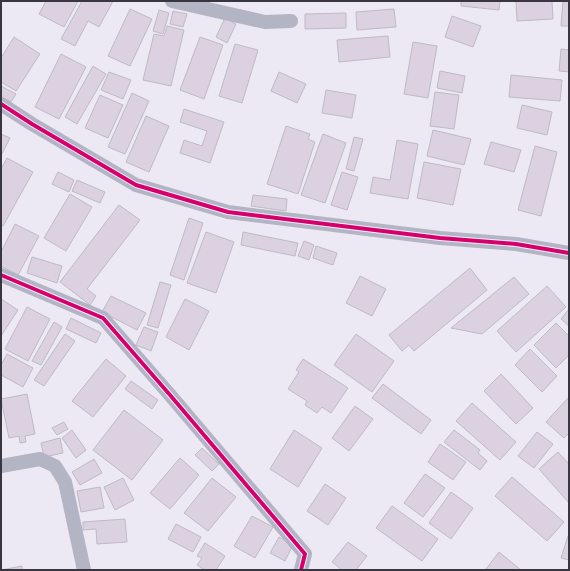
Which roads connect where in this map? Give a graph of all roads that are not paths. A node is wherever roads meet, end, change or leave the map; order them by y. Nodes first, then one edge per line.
1 (172, 1) edge
2 (291, 21) dead end
3 (1, 104) edge
4 (569, 253) edge
5 (1, 275) edge
6 (1, 466) edge
7 (84, 570) edge
8 (301, 570) edge

1 - 2 street
3 - 4 street
5 - 8 street
6 - 7 street

